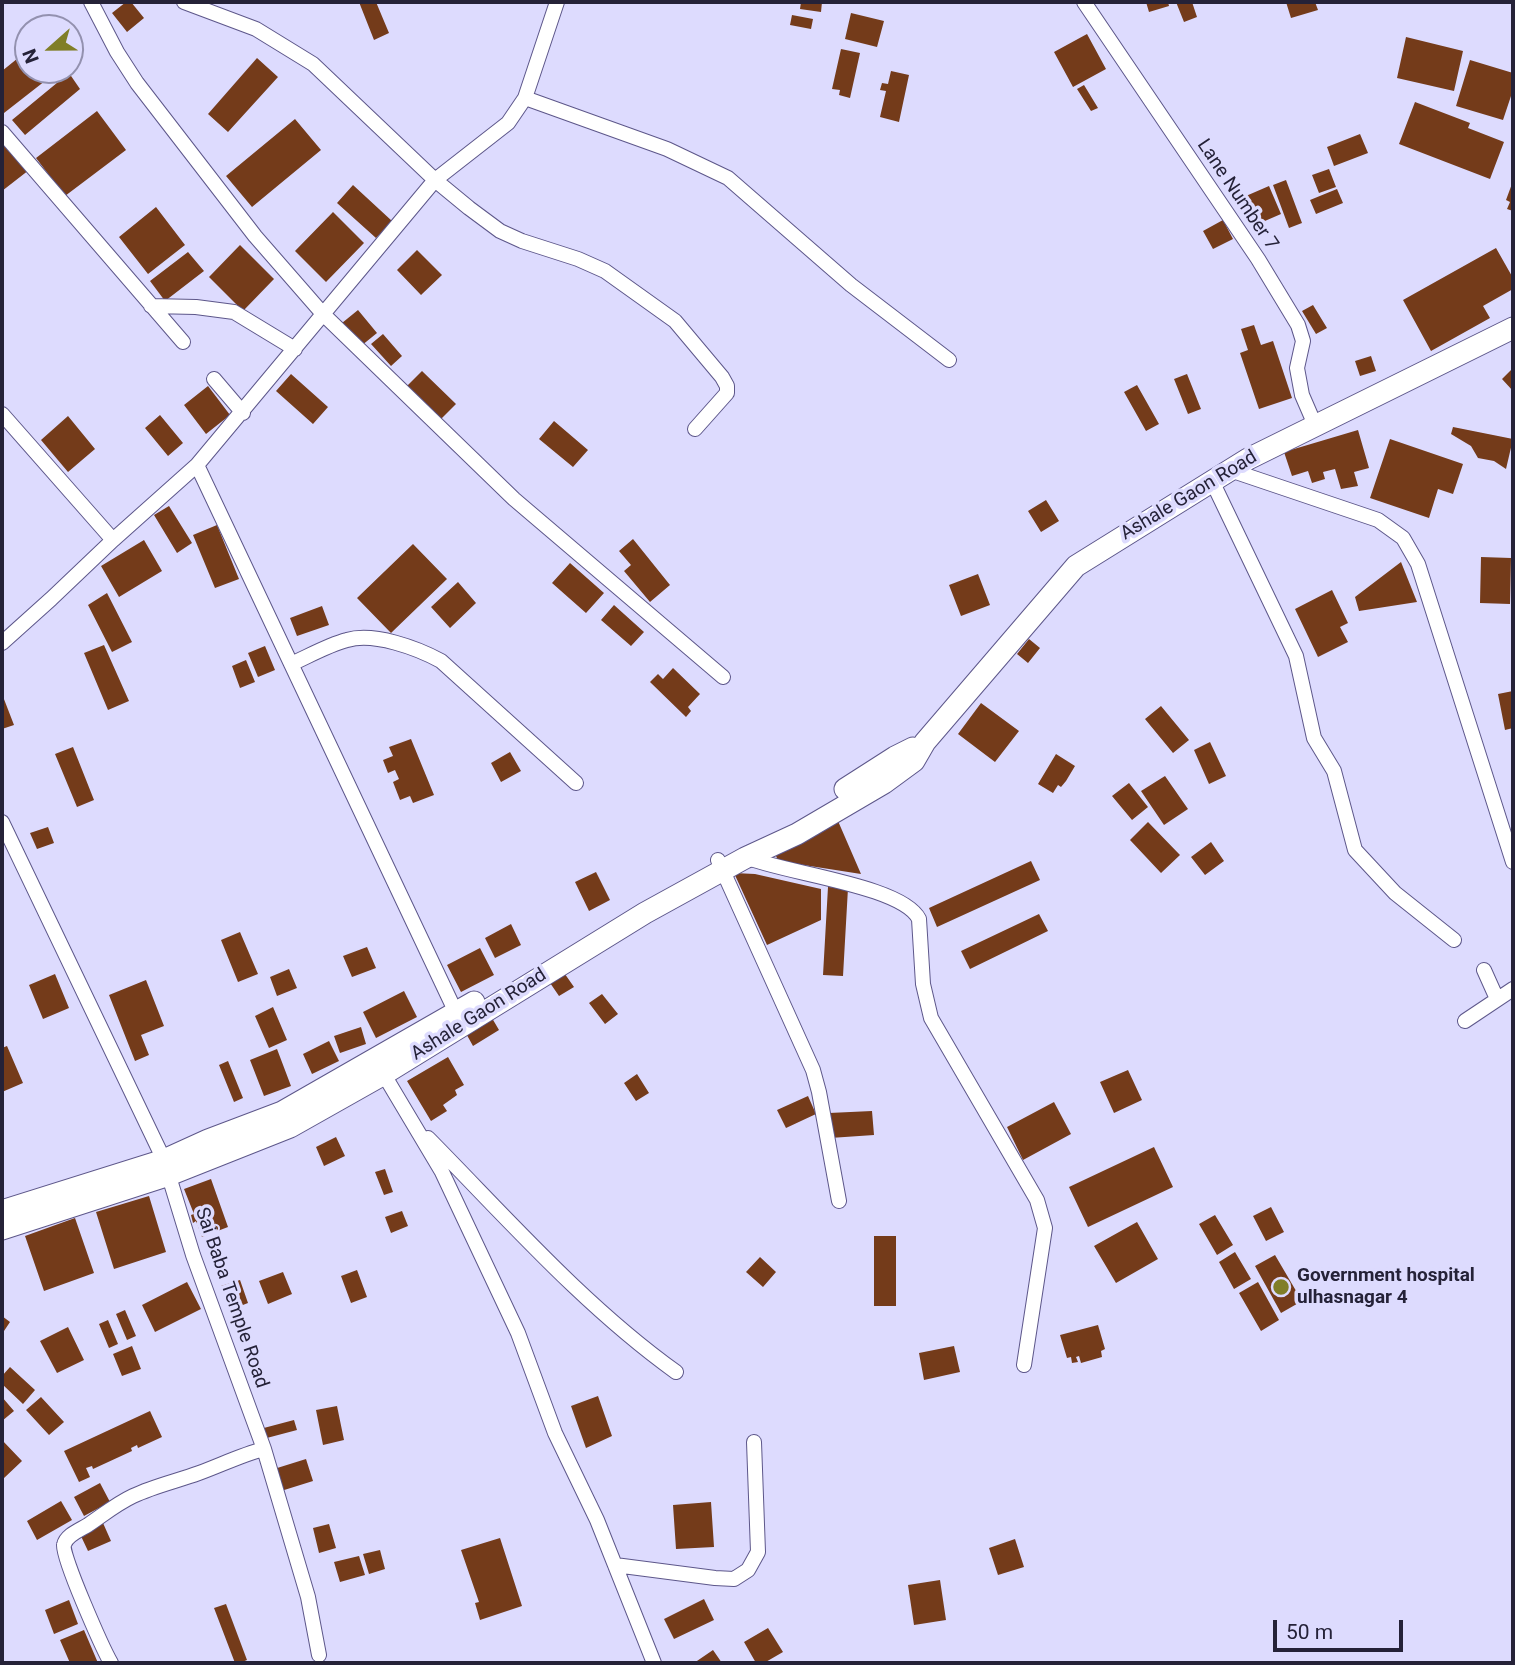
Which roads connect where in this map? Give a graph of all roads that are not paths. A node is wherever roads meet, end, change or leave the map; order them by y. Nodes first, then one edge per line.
1 (91, 2) edge
2 (184, 2) edge
3 (556, 2) edge
4 (1084, 2) edge
5 (525, 98) junction
6 (2, 132) edge
7 (435, 180) junction
8 (151, 306) junction
9 (323, 314) junction
10 (1513, 328) edge
11 (183, 342) dead end
12 (295, 349) junction
13 (949, 360) dead end
14 (214, 379) dead end
15 (243, 412) junction
16 (4, 420) edge
17 (1315, 425) junction
18 (695, 429) dead end
19 (197, 465) junction
20 (1221, 476) junction
21 (113, 540) junction
22 (2, 643) edge
23 (291, 664) junction
24 (723, 677) dead end
25 (576, 783) dead end
26 (2, 822) edge
27 (731, 860) junction
28 (1513, 862) edge
29 (1454, 940) dead end
30 (1484, 970) dead end
31 (1513, 989) edge
32 (1497, 999) junction
33 (459, 1019) junction
34 (1465, 1021) dead end
35 (379, 1066) junction
36 (413, 1123) junction
37 (166, 1168) junction
38 (839, 1201) dead end
39 (2, 1211) edge
40 (2, 1229) edge
41 (1024, 1365) dead end
42 (676, 1371) dead end
43 (754, 1442) dead end
44 (264, 1449) junction
45 (615, 1564) junction
46 (319, 1655) dead end
47 (111, 1663) edge
48 (654, 1663) edge

1 - 9 street
2 - 7 street
3 - 5 street
4 - 17 street, Lane Number 7
5 - 7 street
5 - 13 street
6 - 8 street
7 - 9 street
7 - 18 street
8 - 11 street
8 - 12 street
9 - 12 street
9 - 24 street
10 - 17 street, Ashale Gaon Road
12 - 15 street
14 - 15 street
15 - 19 street
16 - 21 street
17 - 20 street, Ashale Gaon Road
19 - 21 street
19 - 23 street
20 - 27 street, Ashale Gaon Road
20 - 28 street
20 - 29 street
21 - 22 street
23 - 25 street
23 - 33 street
26 - 37 street, Sai Baba Temple Road
27 - 33 street, Ashale Gaon Road
27 - 38 street
27 - 41 street
30 - 32 street
31 - 32 street
32 - 34 street
33 - 35 street, Ashale Gaon Road
35 - 36 street
35 - 37 street, Ashale Gaon Road
36 - 42 street
36 - 45 street
37 - 39 street, Ashale Gaon Road
37 - 40 street, Ashale Gaon Road
37 - 44 street, Sai Baba Temple Road
43 - 45 street
44 - 46 street, Sai Baba Temple Road
44 - 47 street
45 - 48 street

